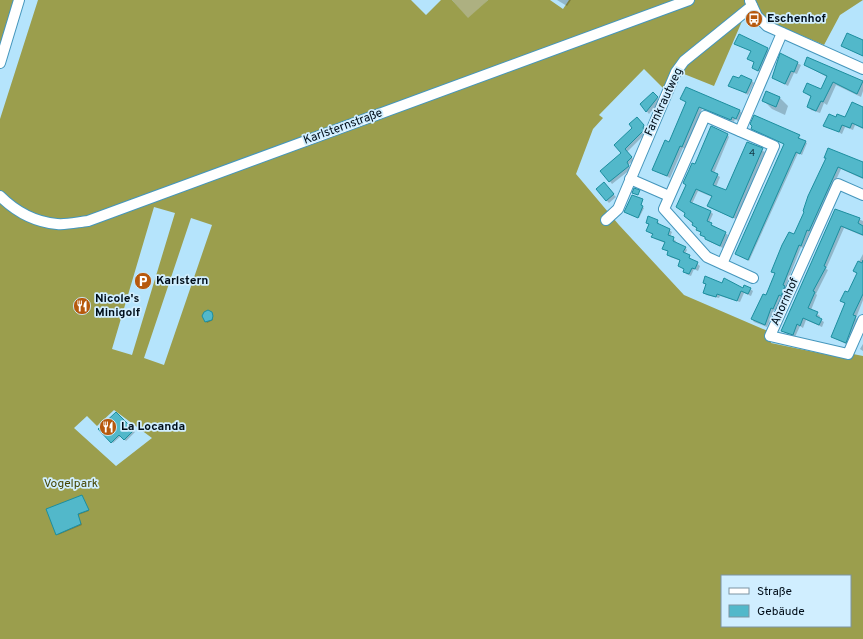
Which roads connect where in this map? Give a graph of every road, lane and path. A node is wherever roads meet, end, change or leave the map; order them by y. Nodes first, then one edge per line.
1 (19, 0) edge
2 (689, 0) edge
3 (751, 3) edge
4 (782, 33) junction
5 (0, 63) edge
6 (863, 69) edge
7 (740, 131) junction
8 (630, 179) junction
9 (863, 195) edge
10 (0, 196) edge
11 (669, 196) junction
12 (606, 220) dead end
13 (722, 264) junction
14 (753, 278) dead end
15 (863, 320) edge

1 - 5 street
2 - 10 street, Karlsternstraße
3 - 4 street
3 - 8 street, Farnkrautweg
4 - 6 street
4 - 7 street
7 - 11 street
7 - 13 street
8 - 11 street
8 - 12 street, Farnkrautweg
9 - 15 street, Ahornhof
11 - 13 street
13 - 14 street

